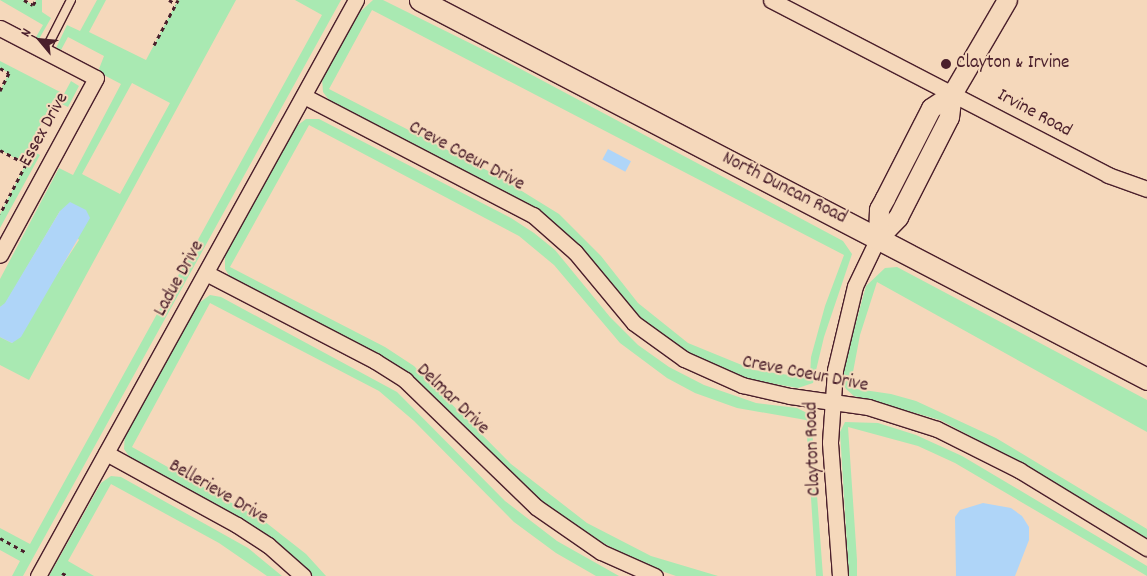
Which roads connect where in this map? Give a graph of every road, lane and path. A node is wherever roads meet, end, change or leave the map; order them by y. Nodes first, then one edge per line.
1 (24, 0) edge
2 (36, 0) edge
3 (71, 0) edge
4 (169, 0) edge
5 (356, 0) edge
6 (420, 0) edge
7 (771, 0) edge
8 (1007, 0) edge
9 (177, 2) edge
10 (0, 28) edge
11 (154, 45) dead end
12 (45, 51) junction
13 (0, 68) edge
14 (0, 91) edge
15 (952, 94) junction
16 (304, 96) junction
17 (0, 150) edge
18 (1147, 189) edge
19 (0, 214) edge
20 (878, 238) junction
21 (0, 255) edge
22 (206, 273) junction
23 (1147, 379) edge
24 (831, 402) junction
25 (106, 453) junction
26 (0, 538) edge
27 (1147, 548) edge
28 (25, 552) dead end
29 (62, 573) dead end
30 (38, 576) edge
31 (68, 576) edge
32 (304, 576) edge
33 (655, 576) edge
34 (840, 576) edge

1 - 2 path
3 - 12 lane
4 - 9 path
5 - 16 street, Ladue Drive
6 - 20 main road, North Duncan Road
7 - 15 street, Irvine Road
8 - 15 street
9 - 11 path
10 - 12 street
12 - 21 street, Essex Drive
13 - 14 path
15 - 18 street, Irvine Road
15 - 20 street
16 - 22 street, Ladue Drive
16 - 24 street, Creve Coeur Drive
17 - 19 path
20 - 23 main road, North Duncan Road
20 - 24 street, Clayton Road
22 - 25 street, Ladue Drive
22 - 33 street, Delmar Drive
24 - 27 street, Creve Coeur Drive
24 - 34 street, Clayton Road
25 - 30 street, Ladue Drive
25 - 32 street, Bellerieve Drive
26 - 28 path
29 - 31 path

